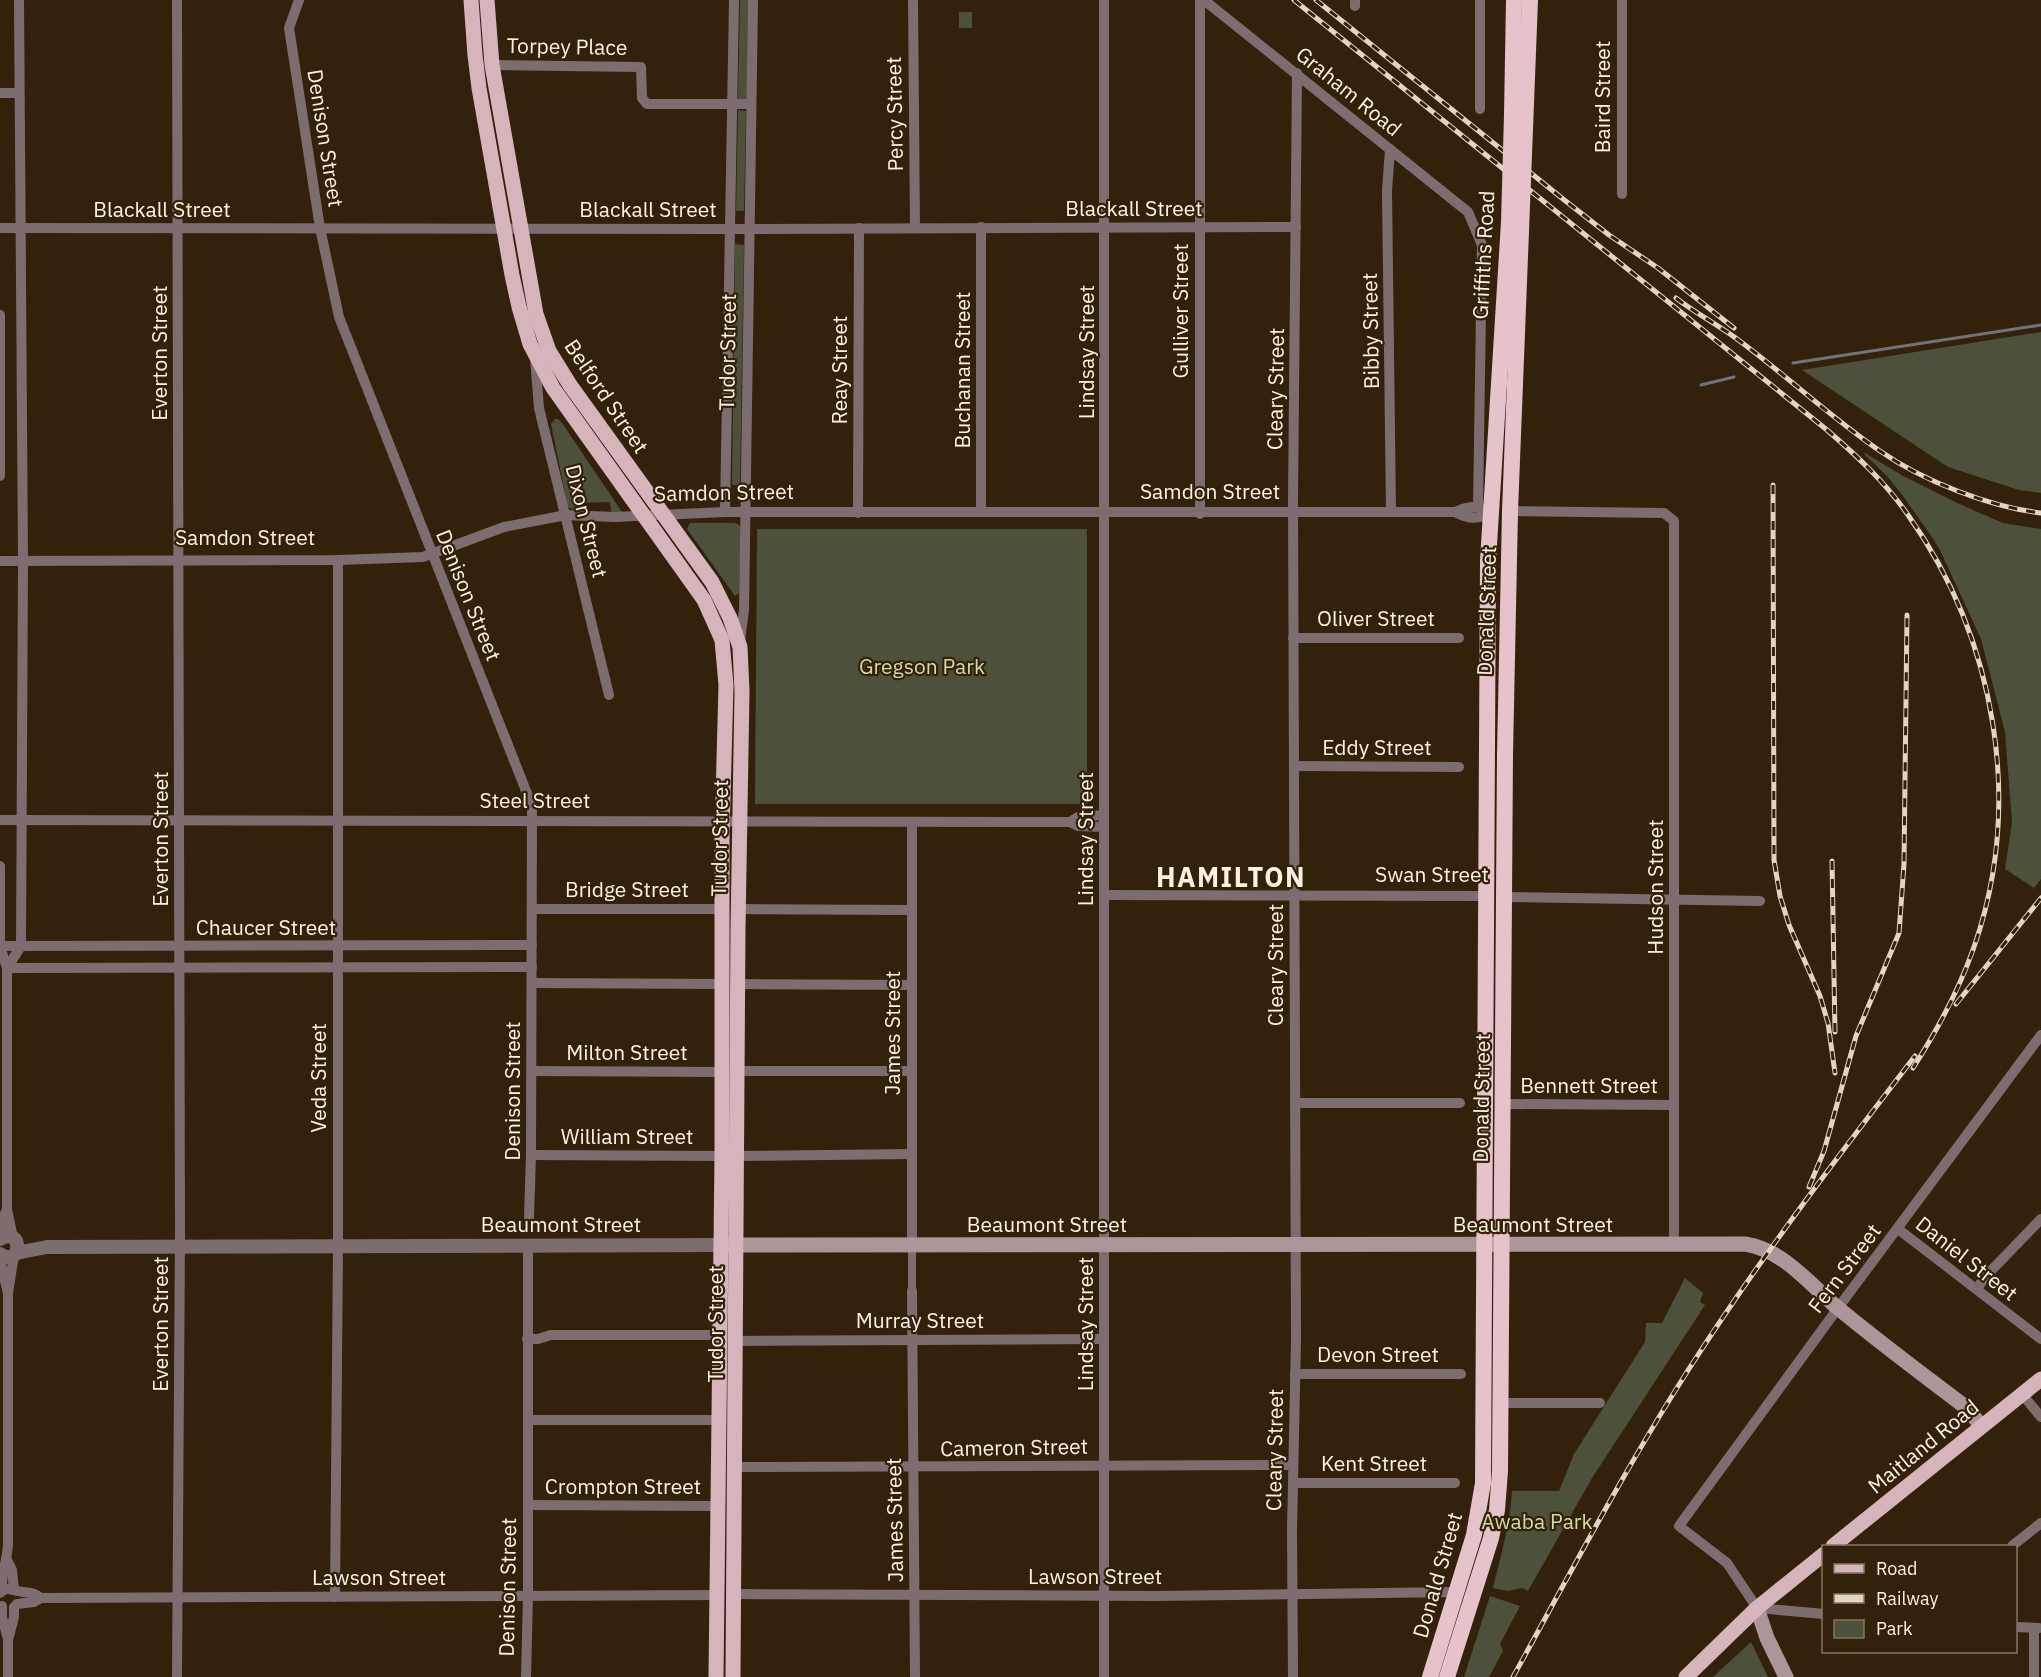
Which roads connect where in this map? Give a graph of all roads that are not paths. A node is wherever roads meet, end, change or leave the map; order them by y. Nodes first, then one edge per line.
1 (19, 0) edge
2 (177, 0) edge
3 (299, 0) edge
4 (471, 0) edge
5 (487, 0) edge
6 (734, 0) edge
7 (753, 0) edge
8 (913, 0) edge
9 (1104, 0) edge
10 (1202, 0) edge
11 (1480, 0) edge
12 (1514, 0) edge
13 (1530, 0) edge
14 (1622, 0) edge
15 (492, 65) junction
16 (1297, 73) junction
17 (0, 93) edge
18 (19, 93) junction
19 (752, 104) junction
20 (732, 105) junction
21 (1480, 109) dead end
22 (1390, 149) junction
23 (1622, 194) dead end
24 (1468, 212) joint
25 (1515, 226) junction
26 (1106, 227) junction
27 (1200, 227) junction
28 (1296, 227) junction
29 (0, 228) edge
30 (19, 228) junction
31 (178, 228) junction
32 (320, 228) junction
33 (504, 228) junction
34 (520, 228) junction
35 (750, 228) junction
36 (859, 228) junction
37 (915, 228) junction
38 (981, 228) junction
39 (730, 229) junction
40 (0, 315) edge
41 (535, 355) junction
42 (22, 395) junction
43 (1, 396) edge
44 (0, 476) edge
45 (1484, 510) junction
46 (1510, 511) junction
47 (725, 512) junction
48 (981, 512) junction
49 (1391, 512) junction
50 (746, 513) junction
51 (858, 513) junction
52 (1105, 513) junction
53 (1293, 513) junction
54 (1200, 514) junction
55 (566, 515) junction
56 (665, 515) junction
57 (644, 516) junction
58 (1675, 528) joint
59 (432, 554) junction
60 (180, 559) junction
61 (338, 560) junction
62 (0, 561) edge
63 (23, 561) junction
64 (712, 615) joint
65 (1293, 638) junction
66 (1459, 638) dead end
67 (740, 647) junction
68 (609, 695) dead end
69 (1295, 766) junction
70 (1459, 767) dead end
71 (1104, 815) junction
72 (180, 819) junction
73 (532, 819) junction
74 (0, 820) edge
75 (20, 820) junction
76 (337, 820) junction
77 (722, 820) junction
78 (740, 821) junction
79 (912, 822) junction
80 (1070, 822) junction
81 (1104, 827) junction
82 (0, 866) edge
83 (1105, 895) junction
84 (1294, 897) junction
85 (1486, 897) junction
86 (1504, 897) junction
87 (1674, 899) junction
88 (1760, 901) dead end
89 (532, 909) junction
90 (722, 909) junction
91 (739, 909) junction
92 (911, 910) junction
93 (532, 945) junction
94 (0, 946) edge
95 (21, 946) junction
96 (180, 947) junction
97 (338, 947) junction
98 (532, 967) junction
99 (7, 968) junction
100 (180, 968) junction
101 (338, 968) junction
102 (532, 983) junction
103 (730, 984) junction
104 (911, 985) junction
105 (2041, 1035) edge
106 (532, 1071) junction
107 (738, 1071) junction
108 (911, 1071) junction
109 (722, 1072) junction
110 (1295, 1103) junction
111 (1460, 1103) dead end
112 (1504, 1104) junction
113 (1673, 1105) junction
114 (912, 1154) junction
115 (531, 1155) junction
116 (722, 1156) junction
117 (738, 1156) junction
118 (529, 1216) dead end
119 (2041, 1219) edge
120 (1898, 1229) junction
121 (912, 1244) junction
122 (721, 1245) junction
123 (736, 1245) junction
124 (1104, 1245) junction
125 (1295, 1245) junction
126 (1484, 1245) junction
127 (1501, 1245) junction
128 (1674, 1245) junction
129 (8, 1246) edge
130 (338, 1246) junction
131 (528, 1246) junction
132 (180, 1247) junction
133 (0, 1260) edge
134 (1977, 1289) junction
135 (912, 1291) joint
136 (8, 1293) junction
137 (1838, 1308) junction
138 (719, 1335) junction
139 (528, 1339) junction
140 (1104, 1339) junction
141 (2041, 1339) edge
142 (913, 1340) junction
143 (736, 1341) junction
144 (1295, 1374) junction
145 (1461, 1374) dead end
146 (2041, 1379) edge
147 (2022, 1394) junction
148 (1501, 1403) junction
149 (1600, 1403) dead end
150 (2041, 1417) edge
151 (528, 1420) junction
152 (720, 1420) junction
153 (1982, 1426) junction
154 (1293, 1465) junction
155 (1104, 1466) junction
156 (735, 1467) junction
157 (913, 1467) junction
158 (1293, 1483) junction
159 (1455, 1483) dead end
160 (528, 1505) junction
161 (718, 1506) junction
162 (2041, 1522) edge
163 (1834, 1545) edge
164 (2013, 1545) edge
165 (1822, 1556) edge
166 (7, 1560) junction
167 (15, 1590) junction
168 (1, 1591) edge
169 (1475, 1591) junction
170 (1456, 1592) junction
171 (735, 1594) junction
172 (915, 1594) junction
173 (1293, 1594) junction
174 (718, 1595) junction
175 (1104, 1595) junction
176 (528, 1596) junction
177 (177, 1597) junction
178 (335, 1597) junction
179 (41, 1598) junction
180 (6, 1604) edge
181 (1757, 1608) junction
182 (1822, 1614) edge
183 (2017, 1627) edge
184 (2038, 1628) edge
185 (8, 1677) edge
186 (177, 1677) edge
187 (526, 1677) edge
188 (716, 1677) edge
189 (733, 1677) edge
190 (915, 1677) edge
191 (1104, 1677) edge
192 (1293, 1677) edge
193 (1430, 1677) edge
194 (1447, 1677) edge
195 (1686, 1677) edge
196 (1786, 1677) edge
197 (2034, 1677) edge

1 - 18 street
2 - 31 street, Everton Street
3 - 32 street, Denison Street
4 - 33 main road, Belford Street
5 - 15 main road, Belford Street
6 - 20 street, Tudor Street
7 - 19 street, Tudor Street
8 - 37 street, Percy Street
9 - 26 street, Lindsay Street
10 - 16 street, Graham Road
10 - 27 street, Gulliver Street
11 - 21 street
12 - 25 highway, Griffiths Road, bridge
13 - 25 highway, Griffiths Road, bridge
14 - 23 street, Baird Street
15 - 20 street, Torpey Place
15 - 34 main road, Belford Street
16 - 22 street, Graham Road
16 - 28 street, Cleary Street
17 - 18 street
18 - 30 street
19 - 20 street, Torpey Place
19 - 35 street, Tudor Street
20 - 39 street, Tudor Street
22 - 24 street, Graham Road
22 - 49 street, Bibby Street
24 - 45 street, Donald Street
25 - 45 highway, Griffiths Road
25 - 46 highway, Griffiths Road
26 - 27 street, Blackall Street
26 - 38 street, Blackall Street
26 - 52 street, Lindsay Street
27 - 28 street, Blackall Street
27 - 54 street, Gulliver Street
28 - 53 street, Cleary Street
29 - 30 street, Blackall Street
30 - 31 street, Blackall Street
30 - 42 street
31 - 32 street, Blackall Street
31 - 60 street, Everton Street
32 - 33 street, Blackall Street
32 - 59 street, Denison Street
33 - 34 street, Blackall Street
33 - 41 main road, Belford Street
34 - 39 street, Blackall Street
34 - 56 main road, Belford Street
35 - 36 street, Blackall Street
35 - 39 street, Blackall Street
35 - 50 street, Tudor Street
36 - 37 street, Blackall Street
36 - 51 street, Reay Street
37 - 38 street, Blackall Street
38 - 48 street, Buchanan Street
39 - 47 street, Tudor Street
40 - 43 street
41 - 55 street, Dixon Street
41 - 57 main road, Belford Street
42 - 43 street
42 - 63 street
43 - 44 street
45 - 46 highway, Samdon Street
45 - 49 street, Samdon Street
45 - 85 highway, Donald Street
46 - 58 street, Samdon Street
46 - 86 highway, Donald Street
47 - 50 street, Samdon Street
47 - 56 street, Samdon Street
48 - 51 street, Samdon Street
48 - 52 street, Samdon Street
49 - 53 street, Samdon Street
50 - 51 street, Samdon Street
50 - 67 street, Tudor Street
52 - 54 street, Samdon Street
52 - 71 street, Lindsay Street
53 - 54 street, Samdon Street
53 - 65 street, Cleary Street
55 - 57 street, Samdon Street
55 - 59 street, Samdon Street
55 - 68 street, Dixon Street
56 - 57 street, Samdon Street
56 - 67 main road, Belford Street
57 - 64 main road, Belford Street
58 - 87 street, Hudson Street
59 - 61 street, Samdon Street
59 - 73 street, Denison Street
60 - 61 street, Samdon Street
60 - 63 street, Samdon Street
60 - 72 street, Everton Street
61 - 76 street, Veda Street
62 - 63 street, Samdon Street
63 - 75 street
64 - 77 main road, Tudor Street
65 - 66 street, Oliver Street
65 - 69 street, Cleary Street
67 - 78 main road, Tudor Street
69 - 70 street, Eddy Street
69 - 84 street, Cleary Street
71 - 80 street, Steel Street
71 - 81 street, Lindsay Street
72 - 75 street, Steel Street
72 - 76 street, Steel Street
72 - 96 street, Everton Street
73 - 76 street, Steel Street
73 - 77 street, Steel Street
73 - 89 street, Denison Street
74 - 75 street, Steel Street
75 - 95 street
76 - 97 street, Veda Street
77 - 78 street, Steel Street
77 - 90 main road, Tudor Street
78 - 79 street, Steel Street
78 - 91 main road, Tudor Street
79 - 80 street, Steel Street
79 - 92 street, James Street
80 - 81 street, Steel Street
81 - 83 street, Lindsay Street
82 - 94 street
83 - 84 street, Swan Street
83 - 124 street, Lindsay Street
84 - 85 street, Swan Street
84 - 110 street, Cleary Street
85 - 86 highway, Swan Street
85 - 126 highway, Donald Street
86 - 87 street, Swan Street
86 - 112 highway, Donald Street
87 - 88 street, Swan Street
87 - 113 street, Hudson Street
89 - 90 street, Bridge Street
89 - 93 street, Denison Street
90 - 103 main road, Tudor Street
91 - 92 street
91 - 103 main road, Tudor Street
92 - 104 street, James Street
93 - 97 street, Chaucer Street
93 - 98 street, Denison Street
94 - 95 street, Chaucer Street
94 - 99 street
95 - 96 street, Chaucer Street
95 - 99 street
96 - 97 street, Chaucer Street
96 - 100 street, Everton Street
97 - 101 street, Veda Street
98 - 101 street, Chaucer Street
98 - 102 street, Denison Street
99 - 100 street, Chaucer Street
99 - 129 street
100 - 101 street, Chaucer Street
100 - 132 street, Everton Street
101 - 130 street, Veda Street
102 - 103 street
102 - 106 street, Denison Street
103 - 104 street
103 - 107 main road, Tudor Street
103 - 109 main road, Tudor Street
104 - 108 street, James Street
105 - 120 street, Fern Street
106 - 109 street, Milton Street
106 - 115 street, Denison Street
107 - 108 street
107 - 117 main road, Tudor Street
108 - 114 street, James Street
109 - 116 main road, Tudor Street
110 - 111 street
110 - 125 street, Cleary Street
112 - 113 street, Bennett Street
112 - 127 highway, Donald Street
113 - 128 street, Hudson Street
114 - 117 street
114 - 121 street, James Street
115 - 116 street, William Street
115 - 118 street, Denison Street
116 - 122 main road, Tudor Street
117 - 123 main road, Tudor Street
119 - 134 street
120 - 134 street, Daniel Street
120 - 137 street, Fern Street
121 - 123 main road, Beaumont Street
121 - 124 main road, Beaumont Street
121 - 135 street
122 - 123 main road, Beaumont Street
122 - 131 street, Beaumont Street
122 - 138 main road, Tudor Street
123 - 143 main road, Tudor Street
124 - 125 main road, Beaumont Street
124 - 140 street, Lindsay Street
125 - 126 main road, Beaumont Street
125 - 144 street, Cleary Street
126 - 127 main road, Beaumont Street
126 - 170 highway, Donald Street
127 - 128 main road, Beaumont Street
127 - 148 highway, Donald Street
128 - 137 main road, Beaumont Street
129 - 132 street, Beaumont Street
129 - 136 street
130 - 131 street, Beaumont Street
130 - 132 street, Beaumont Street
130 - 178 street, Veda Street
131 - 139 street, Denison Street
132 - 177 street, Everton Street
133 - 136 street
134 - 141 street, Daniel Street
135 - 142 street, James Street
136 - 166 street
137 - 153 main road, Beaumont Street
137 - 181 street, Fern Street
138 - 139 street
138 - 152 main road, Tudor Street
139 - 151 street, Denison Street
140 - 142 street, Murray Street
140 - 155 street, Lindsay Street
142 - 143 street, Murray Street
142 - 157 street, James Street
143 - 156 main road, Tudor Street
144 - 145 street, Devon Street
144 - 154 street, Cleary Street
146 - 147 main road, Maitland Road
147 - 150 street
147 - 153 main road, Maitland Road
148 - 149 street
148 - 169 highway, Donald Street
151 - 152 street
151 - 160 street, Denison Street
152 - 161 main road, Tudor Street
153 - 163 main road, Maitland Road
154 - 155 street, Cameron Street
154 - 158 street, Cleary Street
155 - 157 street, Cameron Street
155 - 175 street, Lindsay Street
156 - 157 street, Cameron Street
156 - 171 main road, Tudor Street
157 - 172 street, James Street
158 - 159 street, Kent Street
158 - 173 street, Cleary Street
160 - 161 street, Crompton Street
160 - 176 street, Denison Street
161 - 174 main road, Tudor Street
162 - 164 street
165 - 181 main road
166 - 167 street
166 - 168 street
167 - 168 street
167 - 179 street, Lawson Street
167 - 180 street
169 - 170 highway
169 - 194 highway, Donald Street
170 - 173 street, Lawson Street
170 - 193 highway, Donald Street
171 - 172 street, Lawson Street
171 - 189 main road, Tudor Street
172 - 175 street, Lawson Street
172 - 190 street, James Street
173 - 175 street, Lawson Street
173 - 192 street, Cleary Street
174 - 176 street, Lawson Street
174 - 188 main road, Tudor Street
175 - 191 street, Lindsay Street
176 - 178 street, Lawson Street
176 - 187 street, Denison Street
177 - 178 street, Lawson Street
177 - 179 street, Lawson Street
177 - 186 street, Everton Street
179 - 180 street, Lawson Street
180 - 185 street
181 - 182 street
181 - 195 main road
181 - 196 main road
183 - 184 street
184 - 197 street

